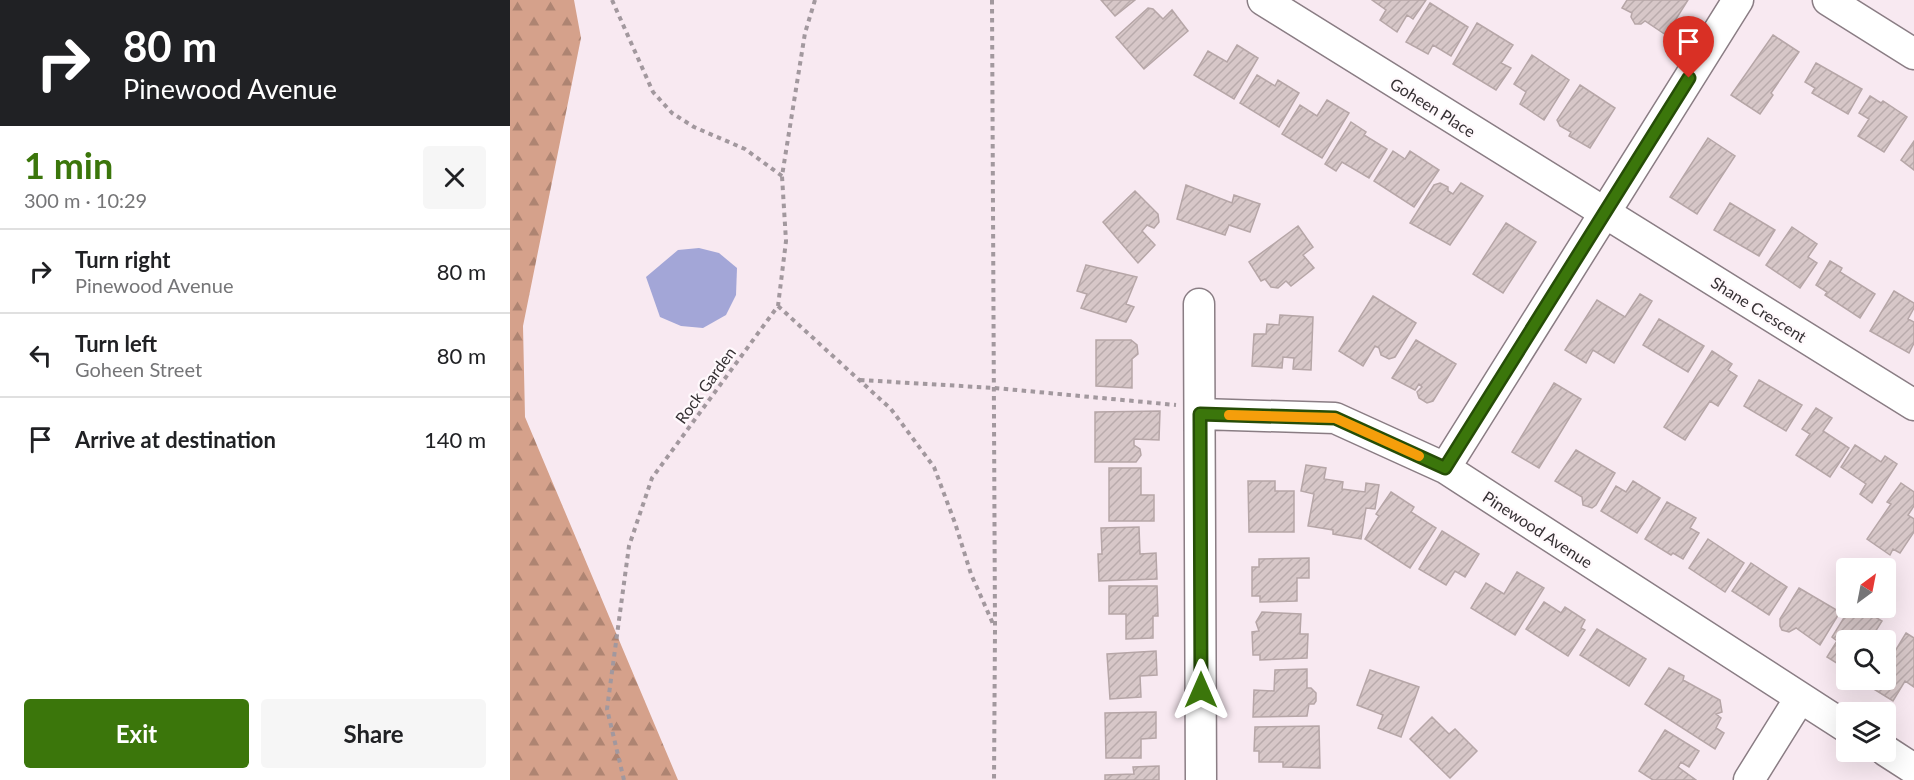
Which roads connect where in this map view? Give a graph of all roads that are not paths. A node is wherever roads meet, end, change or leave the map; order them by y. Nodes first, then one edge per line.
1 (1263, 0) edge
2 (1738, 0) edge
3 (1828, 0) edge
4 (1914, 54) edge
5 (1604, 213) junction
6 (1199, 304) dead end
7 (1914, 405) edge
8 (1200, 414) junction
9 (1445, 468) junction
10 (1800, 698) junction
11 (1836, 721) edge
12 (1896, 757) edge
13 (1914, 769) edge
14 (1201, 780) edge
15 (1749, 780) edge

1 - 5 street, Goheen Place
2 - 5 street
3 - 4 street
5 - 7 street, Shane Crescent
5 - 9 street
6 - 8 street
8 - 9 street, Pinewood Avenue
8 - 14 street
9 - 10 street, Pinewood Avenue
10 - 11 street, Pinewood Avenue
10 - 15 street
12 - 13 street

